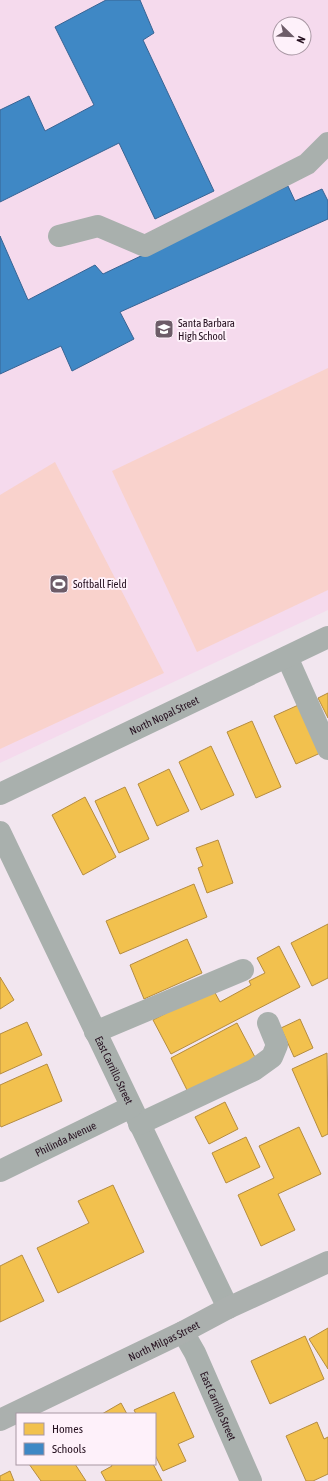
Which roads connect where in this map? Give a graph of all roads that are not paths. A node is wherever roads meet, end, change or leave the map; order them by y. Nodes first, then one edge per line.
1 (328, 143) edge
2 (59, 236) dead end
3 (328, 637) edge
4 (287, 657) junction
5 (328, 749) edge
6 (0, 794) edge
7 (0, 832) edge
8 (243, 970) dead end
9 (268, 1024) dead end
10 (95, 1032) junction
11 (135, 1115) junction
12 (0, 1171) edge
13 (328, 1262) edge
14 (228, 1308) junction
15 (184, 1332) junction
16 (0, 1420) edge
17 (251, 1481) edge

1 - 2 street
3 - 4 street, North Nopal Street
4 - 5 street
4 - 6 street, North Nopal Street
7 - 10 street, East Carrillo Street
8 - 10 street
9 - 11 street, Philinda Avenue
10 - 11 street, East Carrillo Street
11 - 12 street, Philinda Avenue
11 - 14 street, East Carrillo Street
13 - 14 main road, North Milpas Street
14 - 15 main road, North Milpas Street
15 - 16 main road, North Milpas Street
15 - 17 street, East Carrillo Street

